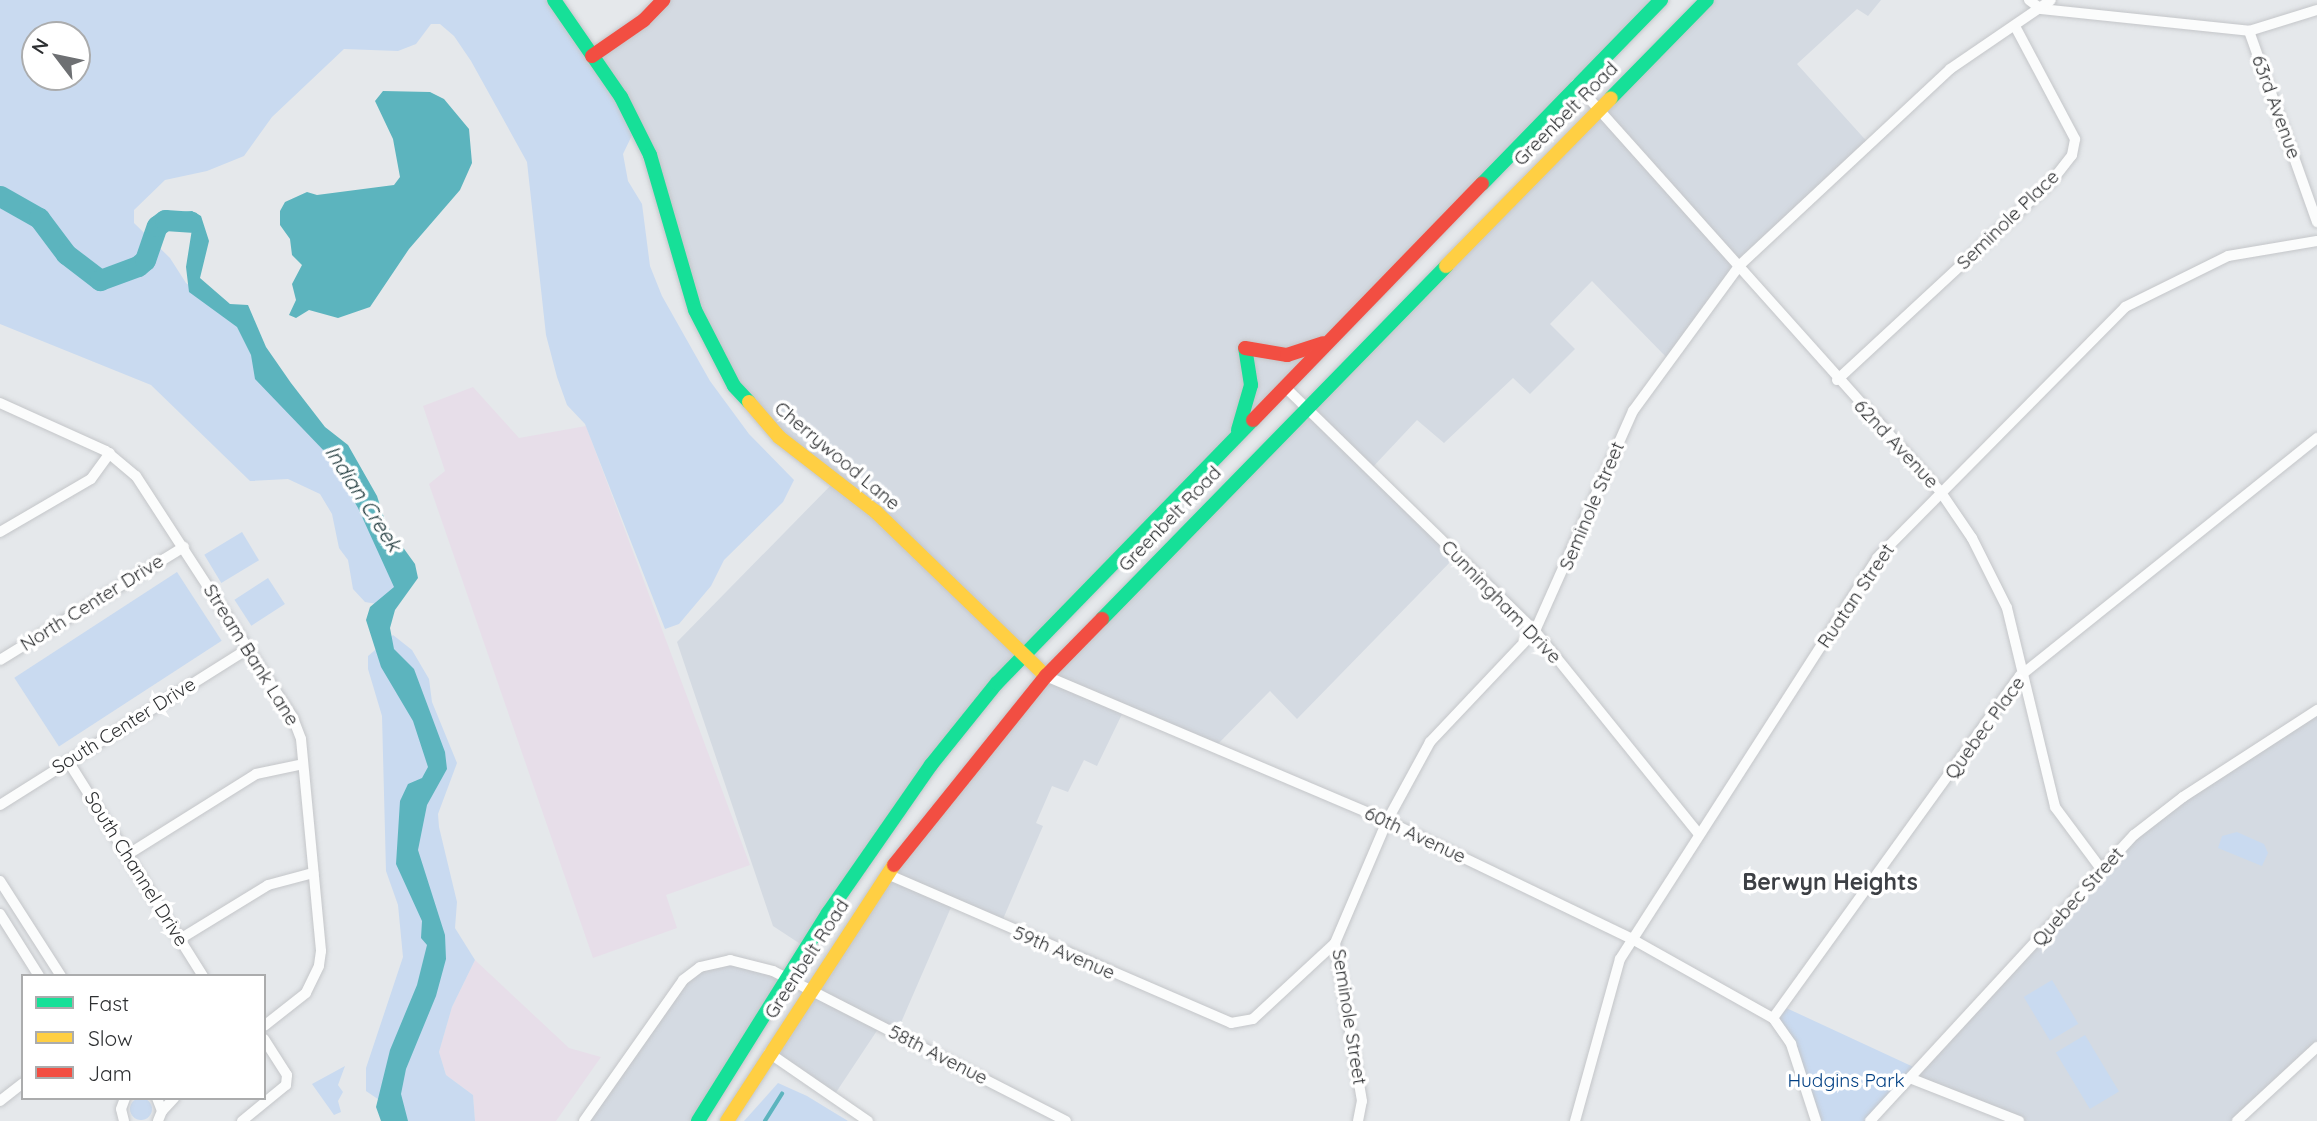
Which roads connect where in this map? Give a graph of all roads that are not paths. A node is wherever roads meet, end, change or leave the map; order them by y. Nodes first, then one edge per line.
1 (554, 0) edge
2 (663, 0) edge
3 (1661, 0) edge
4 (1707, 0) edge
5 (2029, 0) edge
6 (2051, 0) edge
7 (2040, 9) junction
8 (2317, 10) edge
9 (2016, 28) junction
10 (2249, 31) junction
11 (592, 56) junction
12 (1576, 84) junction
13 (1599, 107) junction
14 (2317, 222) edge
15 (2317, 241) edge
16 (1740, 265) junction
17 (1332, 338) junction
18 (1837, 380) junction
19 (1285, 387) junction
20 (0, 403) edge
21 (1305, 407) junction
22 (2317, 438) edge
23 (1235, 439) junction
24 (110, 453) junction
25 (1940, 491) junction
26 (0, 532) edge
27 (184, 547) junction
28 (1535, 631) junction
29 (249, 648) junction
30 (1023, 654) junction
31 (1, 658) edge
32 (1046, 676) junction
33 (2020, 676) junction
34 (2317, 710) edge
35 (68, 761) junction
36 (303, 764) junction
37 (0, 806) edge
38 (1387, 821) junction
39 (1699, 834) junction
40 (127, 855) junction
41 (2101, 869) junction
42 (313, 873) junction
43 (887, 874) junction
44 (0, 881) edge
45 (0, 914) edge
46 (180, 939) junction
47 (1632, 939) junction
48 (1335, 943) junction
49 (38, 974) edge
50 (60, 974) edge
51 (202, 974) edge
52 (785, 977) junction
53 (809, 989) junction
54 (1773, 1018) junction
55 (266, 1025) edge
56 (266, 1043) edge
57 (2317, 1047) edge
58 (769, 1053) junction
59 (1912, 1079) junction
60 (21, 1085) edge
61 (124, 1100) edge
62 (158, 1100) edge
63 (173, 1100) edge
64 (0, 1101) edge
65 (120, 1118) edge
66 (160, 1118) edge
67 (250, 1119) edge
68 (584, 1121) edge
69 (698, 1121) edge
70 (727, 1121) edge
71 (868, 1121) edge
72 (1066, 1121) edge
73 (1359, 1121) edge
74 (1575, 1121) edge
75 (1816, 1121) edge
76 (1870, 1121) edge
77 (2019, 1121) edge
78 (2237, 1121) edge

1 - 11 main road, Cherrywood Lane
2 - 11 main road
3 - 12 main road, Greenbelt Road
4 - 13 main road, Greenbelt Road
5 - 7 street
6 - 7 street, Seminole Street
7 - 9 street, Seminole Street
7 - 10 street
8 - 10 street
9 - 16 street, Seminole Street
9 - 18 street, Seminole Place
10 - 14 street, 63rd Avenue
11 - 30 main road, Cherrywood Lane
12 - 13 street, 62nd Avenue
12 - 17 main road, Greenbelt Road
13 - 16 street, 62nd Avenue
13 - 21 main road, Greenbelt Road
15 - 25 street, Ruatan Street
16 - 18 street, 62nd Avenue
16 - 28 street, Seminole Street
17 - 19 main road, Greenbelt Road
17 - 23 main road
18 - 25 street, 62nd Avenue
19 - 21 street, Cunningham Drive
19 - 23 main road, Greenbelt Road
20 - 24 street, Stream Bank Lane
21 - 28 street, Cunningham Drive
21 - 32 main road, Greenbelt Road
22 - 33 street, Quebec Place
23 - 30 main road, Greenbelt Road
24 - 26 street
24 - 27 street, Stream Bank Lane
25 - 33 street, 62nd Avenue
25 - 39 street, Ruatan Street
27 - 29 street, Stream Bank Lane
27 - 31 street, North Center Drive
28 - 38 street, Seminole Street
28 - 39 street, Cunningham Drive
29 - 35 street, South Center Drive
29 - 36 street, Stream Bank Lane
30 - 32 main road, Cherrywood Lane
30 - 52 main road, Greenbelt Road
32 - 38 street, 60th Avenue
32 - 43 main road, Greenbelt Road
33 - 41 street, 62nd Avenue
33 - 54 street, Quebec Place
34 - 41 street, Quebec Street
35 - 37 street, South Center Drive
35 - 40 street, South Channel Drive
36 - 40 street
36 - 42 street, Stream Bank Lane
38 - 47 street, 60th Avenue
38 - 48 street, Seminole Street
39 - 47 street, Ruatan Street
40 - 46 street, South Channel Drive
41 - 59 street, Quebec Street
42 - 46 street
42 - 55 street, Stream Bank Lane
43 - 48 street, 59th Avenue
43 - 53 main road, Greenbelt Road
44 - 50 street
45 - 49 street
46 - 51 street, South Channel Drive
47 - 54 street, 60th Avenue
47 - 74 street, Ruatan Street
48 - 73 street, Seminole Street
52 - 53 street, 58th Avenue
52 - 68 street, 58th Avenue
52 - 69 main road, Greenbelt Road
53 - 58 main road, Greenbelt Road
53 - 72 street, 58th Avenue
54 - 75 street
56 - 67 street
57 - 78 street
58 - 70 main road, Greenbelt Road
58 - 71 street
59 - 76 street, Quebec Street
59 - 77 street
60 - 64 street
61 - 65 street
62 - 66 street
63 - 66 street

